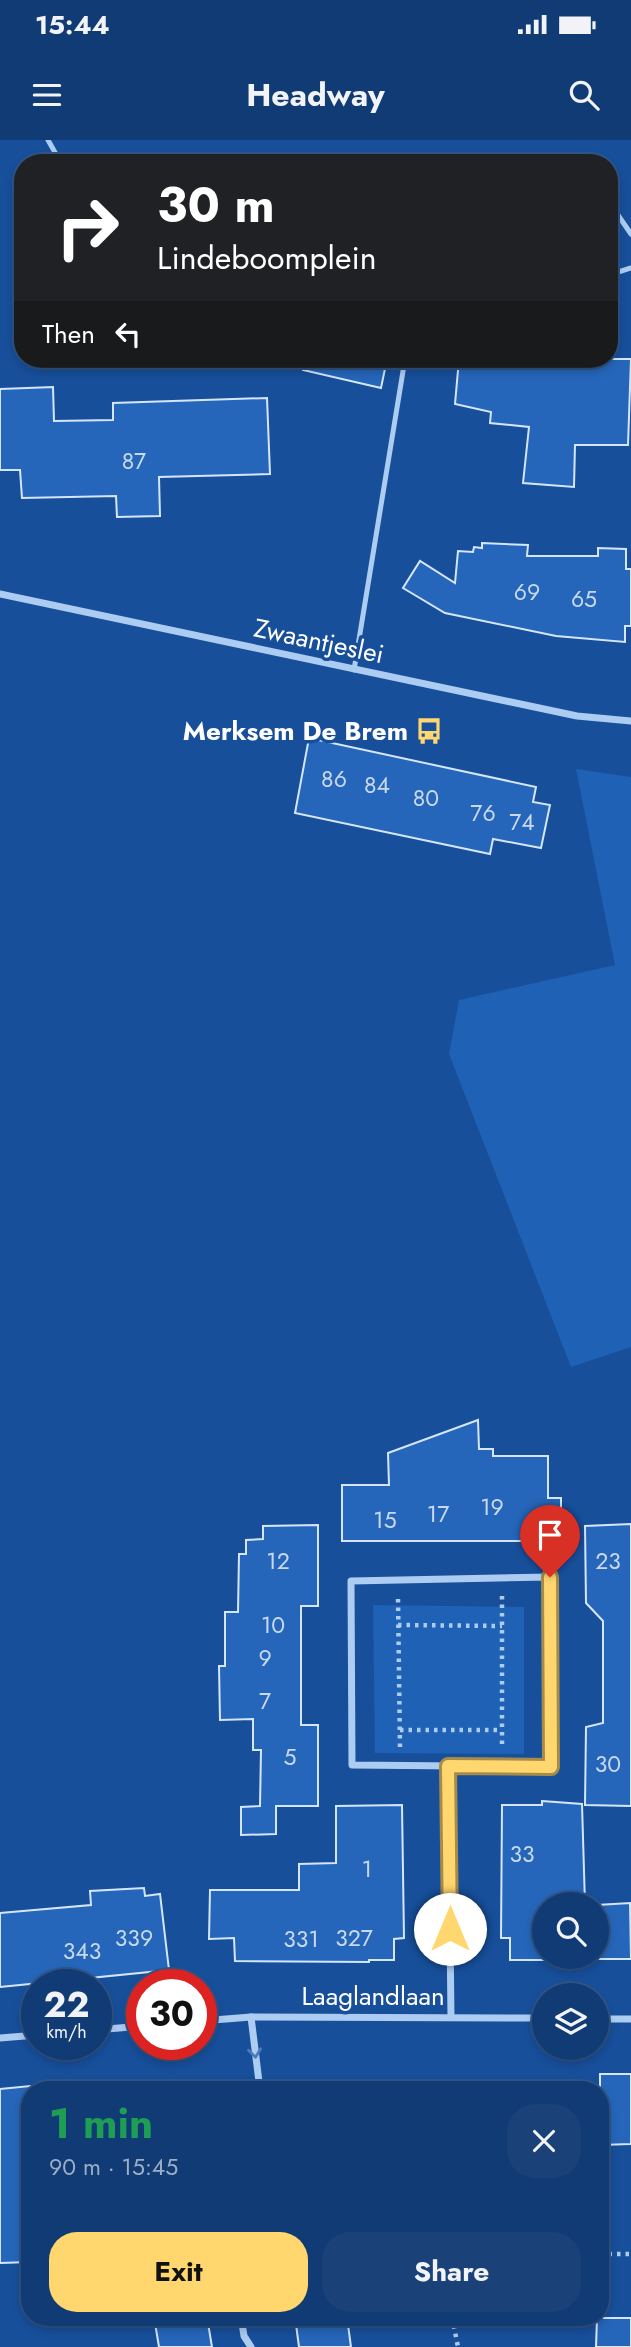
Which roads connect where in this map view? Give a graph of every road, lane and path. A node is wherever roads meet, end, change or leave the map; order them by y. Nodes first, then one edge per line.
1 (618, 215) edge
2 (631, 234) edge
3 (404, 368) edge
4 (0, 594) edge
5 (355, 670) junction
6 (631, 721) edge
7 (502, 1577) junction
8 (398, 1580) junction
9 (398, 1625) junction
10 (502, 1626) junction
11 (400, 1730) junction
12 (502, 1730) junction
13 (400, 1766) junction
14 (448, 1766) junction
15 (502, 1767) junction
16 (251, 2017) junction
17 (451, 2017) junction
18 (532, 2018) edge
19 (609, 2019) edge
20 (631, 2019) edge
21 (217, 2020) edge
22 (21, 2036) edge
23 (0, 2038) edge
24 (259, 2081) edge
25 (609, 2254) edge
26 (631, 2254) edge
27 (242, 2326) edge
28 (454, 2326) edge
29 (251, 2347) edge
30 (458, 2347) edge

1 - 2 lane
3 - 5 lane
4 - 5 street, Zwaantjeslei
5 - 6 street, Zwaantjeslei
7 - 8 street
7 - 10 path
7 - 15 street
8 - 9 path
8 - 13 street
9 - 10 path
9 - 11 path
10 - 12 path
11 - 12 path
11 - 13 path
12 - 15 path
13 - 14 street
14 - 15 street
14 - 17 street
16 - 17 street, Laaglandlaan
16 - 21 street, Laaglandlaan
16 -> 24 street
17 - 18 street, Laaglandlaan
19 - 20 street
22 - 23 street
25 - 26 path
27 - 29 street
28 - 30 path

